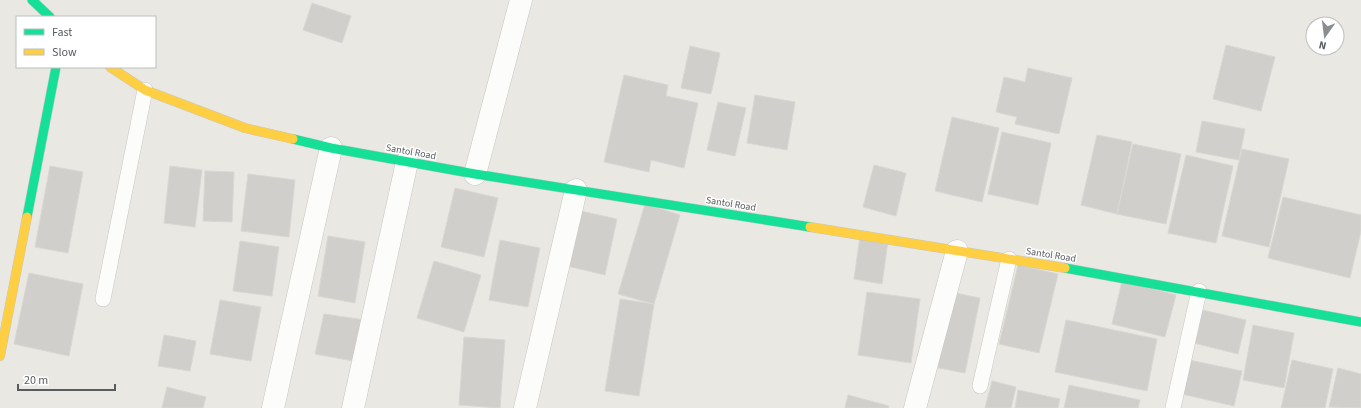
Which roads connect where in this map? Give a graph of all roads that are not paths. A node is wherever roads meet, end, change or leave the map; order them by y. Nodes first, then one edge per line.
1 (32, 0) edge
2 (522, 0) edge
3 (49, 16) edge
4 (56, 68) edge
5 (112, 68) edge
6 (145, 90) junction
7 (331, 148) junction
8 (407, 162) junction
9 (475, 174) junction
10 (576, 190) junction
11 (957, 251) junction
12 (1009, 259) junction
13 (1199, 291) junction
14 (103, 299) dead end
15 (1361, 322) edge
16 (0, 356) edge
17 (980, 386) dead end
18 (273, 408) edge
19 (353, 408) edge
20 (525, 408) edge
21 (915, 408) edge
22 (1172, 408) edge

1 - 3 street
2 - 9 street
4 - 16 street
5 - 6 street, Santol Road
6 - 7 street, Santol Road
6 - 14 lane
7 - 8 street, Santol Road
7 - 18 street
8 - 9 street, Santol Road
8 - 19 street
9 - 10 street, Santol Road
10 - 11 street, Santol Road
10 - 20 street
11 - 12 street, Santol Road
11 - 21 street
12 - 13 street, Santol Road
12 - 17 lane
13 - 15 street, Santol Road
13 - 22 lane

